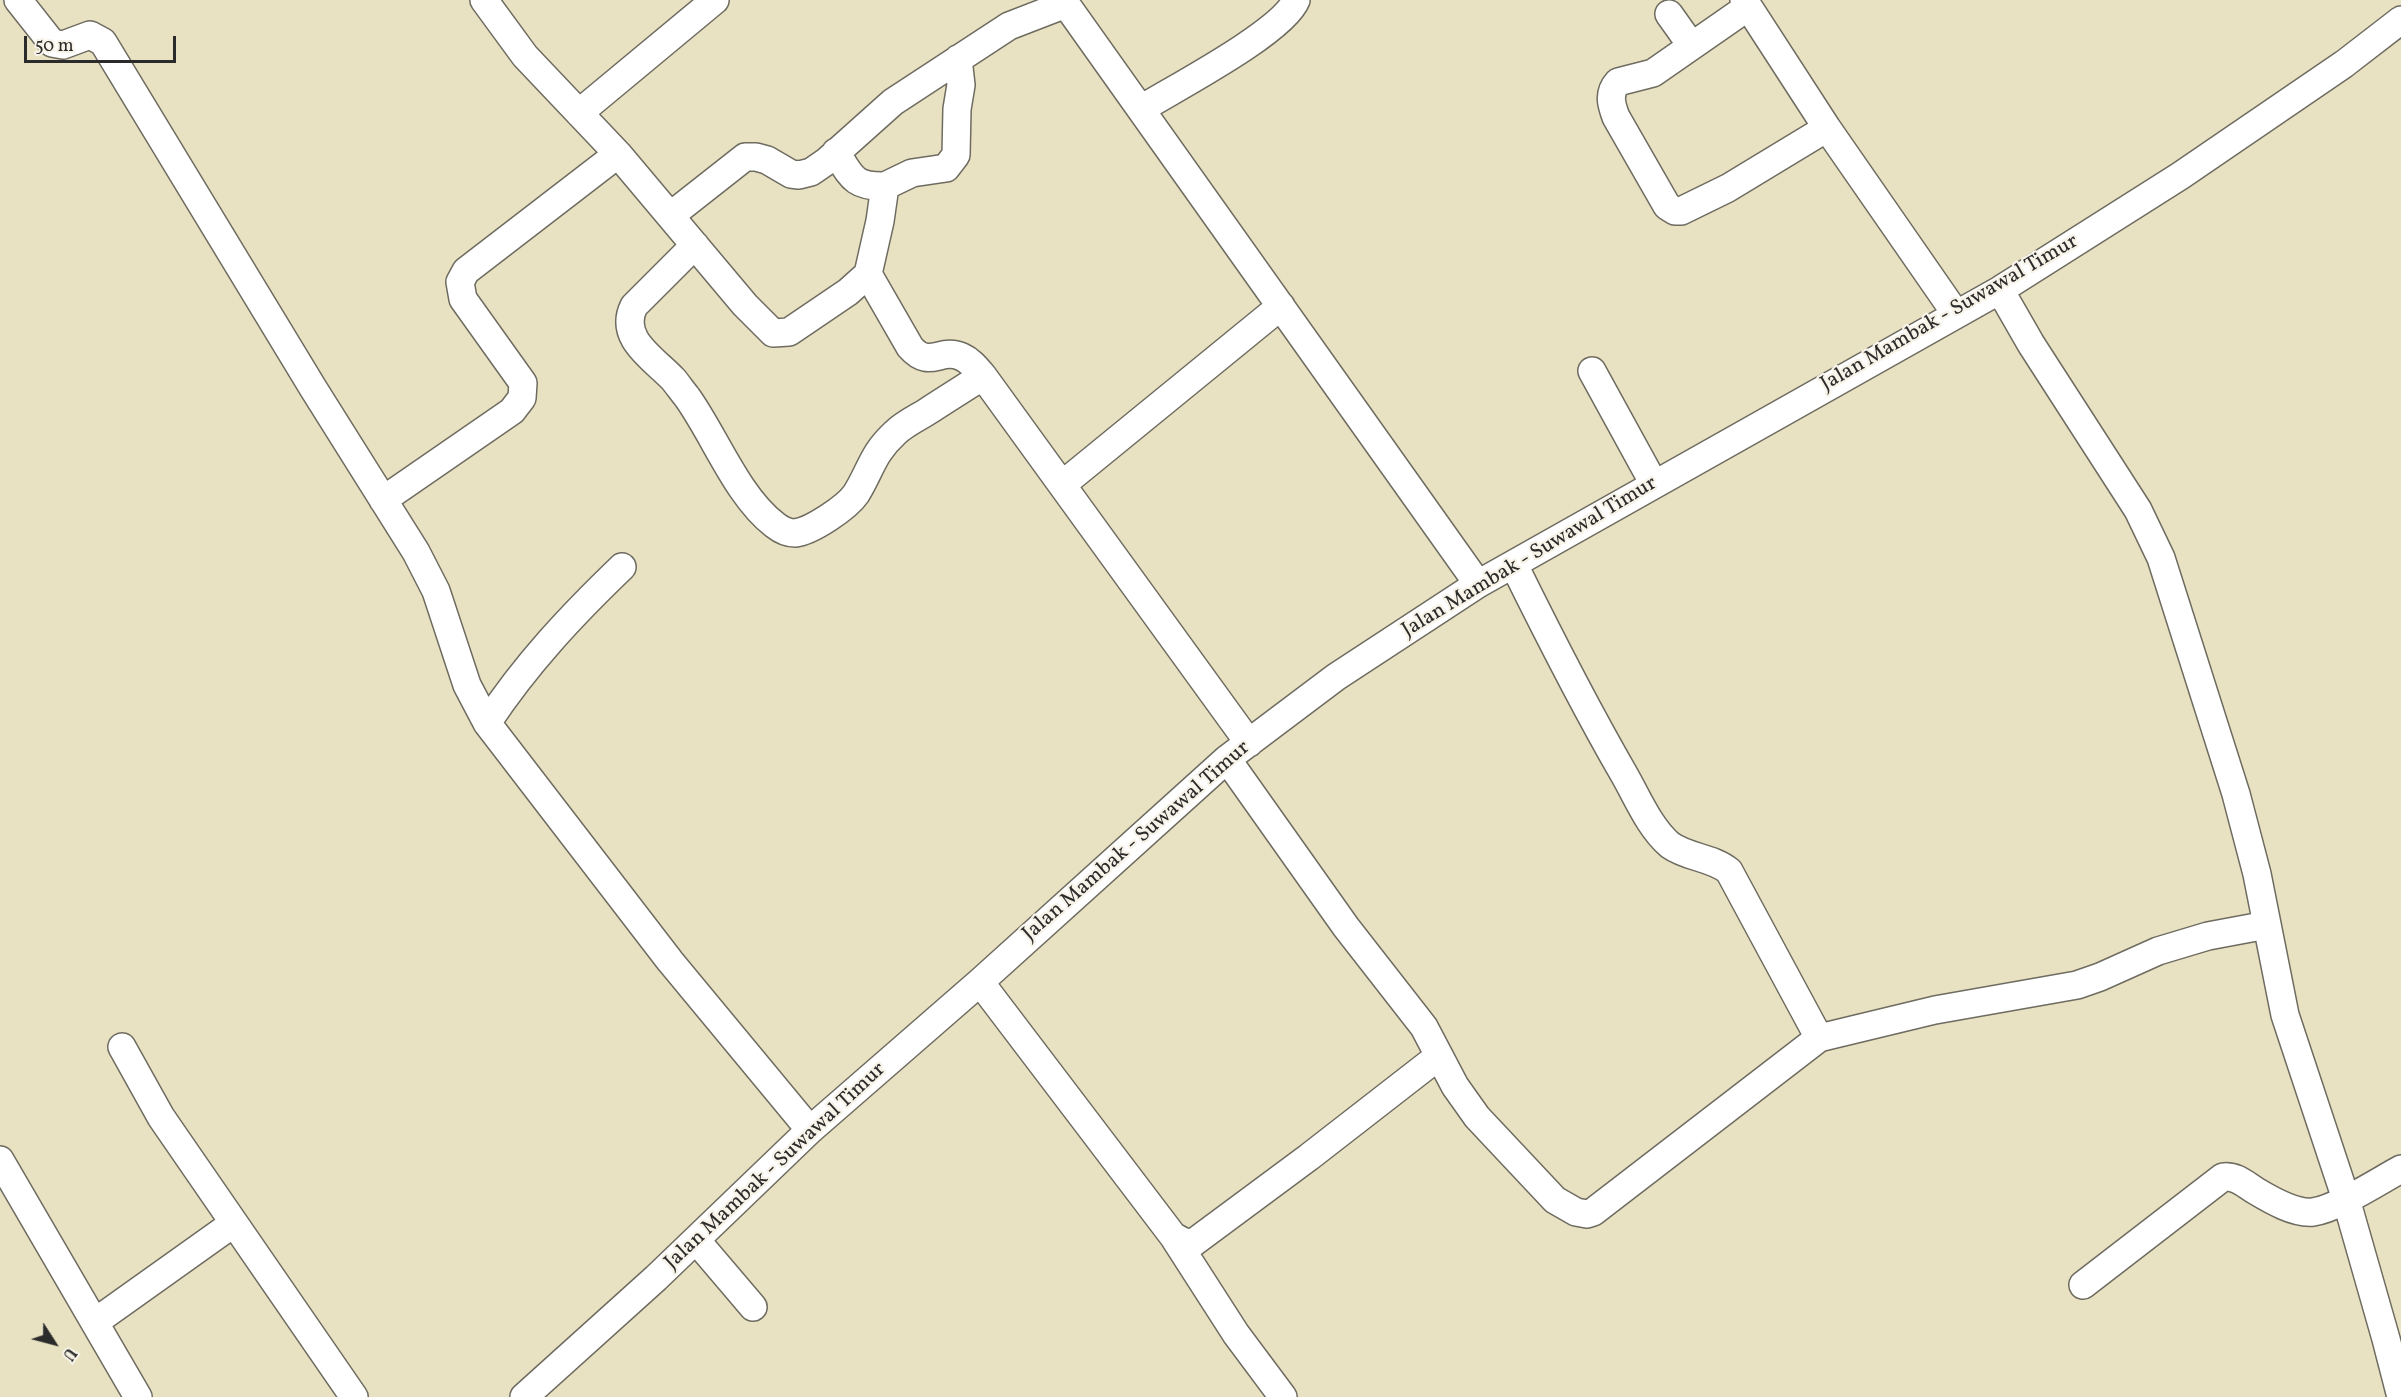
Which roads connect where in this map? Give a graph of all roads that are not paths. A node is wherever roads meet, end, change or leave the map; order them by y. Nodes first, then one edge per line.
1 (18, 0) edge
2 (484, 0) edge
3 (715, 0) edge
4 (1296, 0) edge
5 (1064, 2) edge
6 (1746, 4) edge
7 (1669, 14) dead end
8 (2401, 20) edge
9 (1691, 45) junction
10 (958, 59) junction
11 (1141, 109) junction
12 (579, 113) junction
13 (1827, 128) junction
14 (836, 152) junction
15 (618, 154) junction
16 (885, 186) junction
17 (670, 216) junction
18 (695, 245) junction
19 (868, 274) junction
20 (2000, 290) junction
21 (1281, 306) junction
22 (1956, 314) junction
23 (1592, 371) dead end
24 (983, 376) junction
25 (1063, 484) junction
26 (1654, 484) junction
27 (383, 500) junction
28 (1514, 565) junction
29 (622, 567) dead end
30 (1478, 584) junction
31 (487, 723) junction
32 (1249, 743) junction
33 (1227, 759) junction
34 (2267, 925) junction
35 (980, 982) junction
36 (1819, 1038) junction
37 (122, 1047) dead end
38 (1439, 1056) junction
39 (810, 1130) junction
40 (0, 1160) edge
41 (2401, 1169) edge
42 (2346, 1199) junction
43 (234, 1223) junction
44 (1173, 1236) junction
45 (696, 1240) junction
46 (2083, 1285) dead end
47 (753, 1307) dead end
48 (95, 1322) junction
49 (138, 1397) edge
50 (354, 1397) edge
51 (524, 1397) edge
52 (1283, 1397) edge
53 (2401, 1397) edge

1 - 27 street
2 - 12 street
3 - 12 street
4 - 11 street
5 - 10 street
5 - 11 street
6 - 9 street
6 - 13 street
7 - 9 street
8 - 20 street, Jalan Mambak - Suwawal Timur
9 - 13 street
10 - 14 street
10 - 16 street
11 - 21 street
12 - 15 street
13 - 22 street
14 - 16 street
14 - 17 street
15 - 17 street
15 - 27 street
16 - 19 street
17 - 18 street
18 - 19 street
18 - 24 street
19 - 24 street
20 - 22 street, Jalan Mambak - Suwawal Timur
20 - 34 street
21 - 25 street
21 - 30 street
22 - 26 street, Jalan Mambak - Suwawal Timur
23 - 26 street
24 - 25 street
25 - 32 street
26 - 28 street, Jalan Mambak - Suwawal Timur
27 - 31 street
28 - 30 street, Jalan Mambak - Suwawal Timur
28 - 36 street
29 - 31 street
30 - 32 street, Jalan Mambak - Suwawal Timur
31 - 39 street
32 - 33 street, Jalan Mambak - Suwawal Timur
33 - 35 street, Jalan Mambak - Suwawal Timur
33 - 38 street
34 - 36 street
34 - 42 street
35 - 39 street, Jalan Mambak - Suwawal Timur
35 - 44 street
36 - 38 street
37 - 43 street
38 - 44 street
39 - 45 street, Jalan Mambak - Suwawal Timur
40 - 48 street
41 - 42 street
42 - 46 street
42 - 53 street
43 - 48 street
43 - 50 street
44 - 52 street
45 - 47 street
45 - 51 street, Jalan Mambak - Suwawal Timur
48 - 49 street

